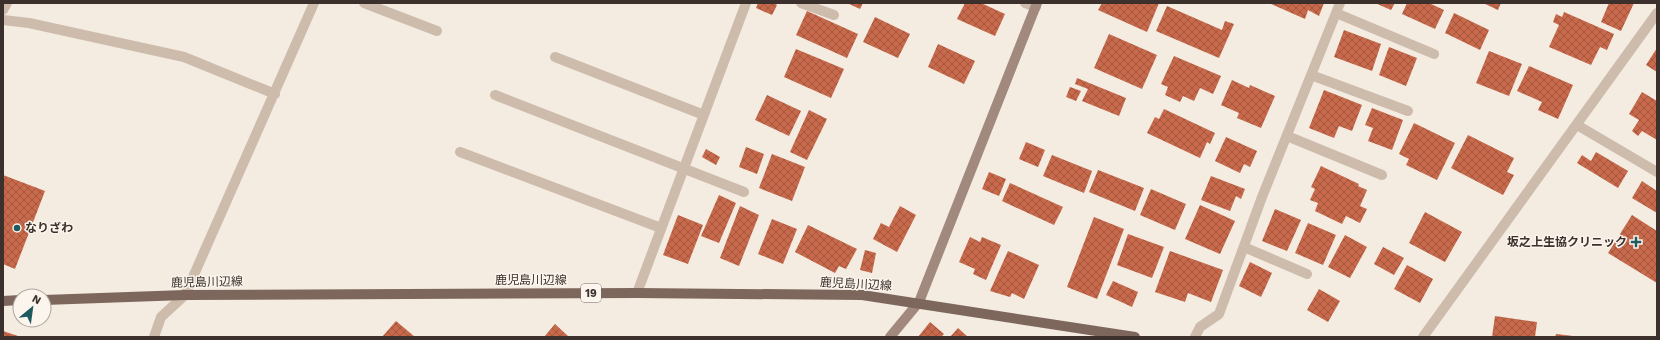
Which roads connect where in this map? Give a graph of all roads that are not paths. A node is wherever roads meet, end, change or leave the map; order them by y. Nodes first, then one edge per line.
1 (7, 3) edge
2 (314, 3) edge
3 (364, 3) edge
4 (746, 3) edge
5 (801, 3) edge
6 (1025, 3) edge
7 (1340, 3) edge
8 (1037, 5) edge
9 (3, 10) edge
10 (1336, 13) junction
11 (1657, 13) edge
12 (834, 15) dead end
13 (3, 20) edge
14 (437, 31) dead end
15 (1434, 54) dead end
16 (554, 57) dead end
17 (1311, 75) junction
18 (274, 94) junction
19 (496, 95) dead end
20 (1408, 111) dead end
21 (704, 115) junction
22 (1576, 125) junction
23 (1287, 136) junction
24 (460, 152) dead end
25 (684, 169) junction
26 (1657, 172) edge
27 (1382, 175) dead end
28 (744, 192) dead end
29 (661, 228) junction
30 (1244, 247) junction
31 (1307, 274) dead end
32 (637, 292) junction
33 (185, 295) junction
34 (52, 300) edge
35 (919, 302) junction
36 (154, 337) edge
37 (890, 337) edge
38 (1135, 337) edge
39 (1195, 337) edge
40 (1423, 337) edge

1 - 9 street
2 - 18 street
3 - 14 street
4 - 21 street
5 - 12 street
6 - 8 street
7 - 10 street
8 - 35 street
10 - 15 street
10 - 17 street
11 - 22 street
13 - 18 street
16 - 21 street
17 - 20 street
17 - 23 street
18 - 33 street
19 - 25 street
21 - 25 street
22 - 26 street
22 - 40 street
23 - 27 street
23 - 30 street
24 - 29 street
25 - 28 street
25 - 29 street
29 - 32 street
30 - 31 street
30 - 39 street
32 - 33 main road, 鹿児島川辺線 / 19
32 - 35 main road, 鹿児島川辺線 / 19
33 - 34 main road, 鹿児島川辺線 / 19
33 - 36 street
35 - 37 street
35 - 38 main road, 鹿児島川辺線 / 19

